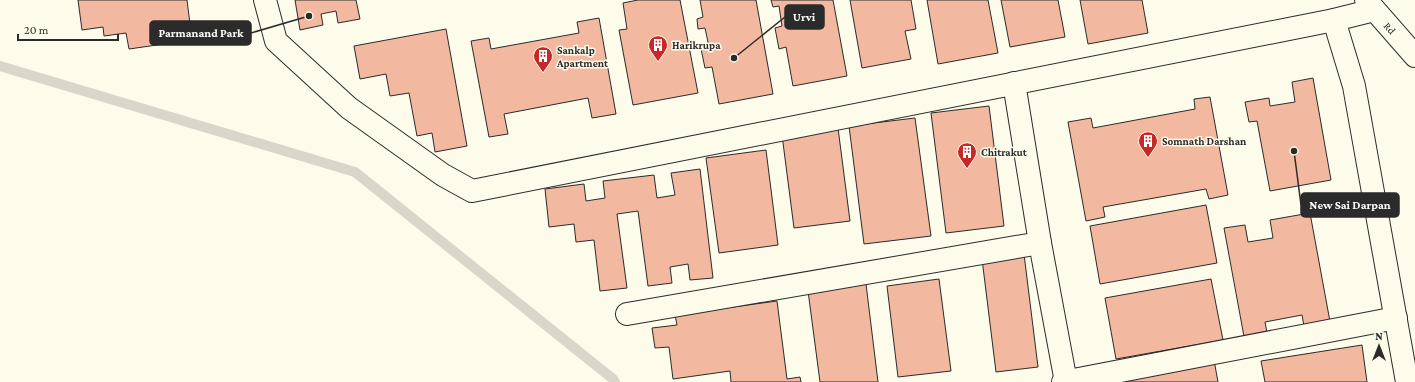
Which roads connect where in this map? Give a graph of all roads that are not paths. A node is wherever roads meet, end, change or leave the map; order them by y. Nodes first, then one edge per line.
1 (265, 0) edge
2 (1370, 5) edge
3 (1334, 20) junction
4 (1415, 56) edge
5 (1014, 83) junction
6 (1040, 243) junction
7 (627, 314) dead end
8 (1396, 318) junction
9 (1065, 382) edge
10 (1407, 382) edge

1 - 5 street
2 - 3 street
2 - 4 street, Rd
3 - 5 street
3 - 8 street
5 - 6 street
6 - 7 street
6 - 9 street
8 - 9 street
8 - 10 street

